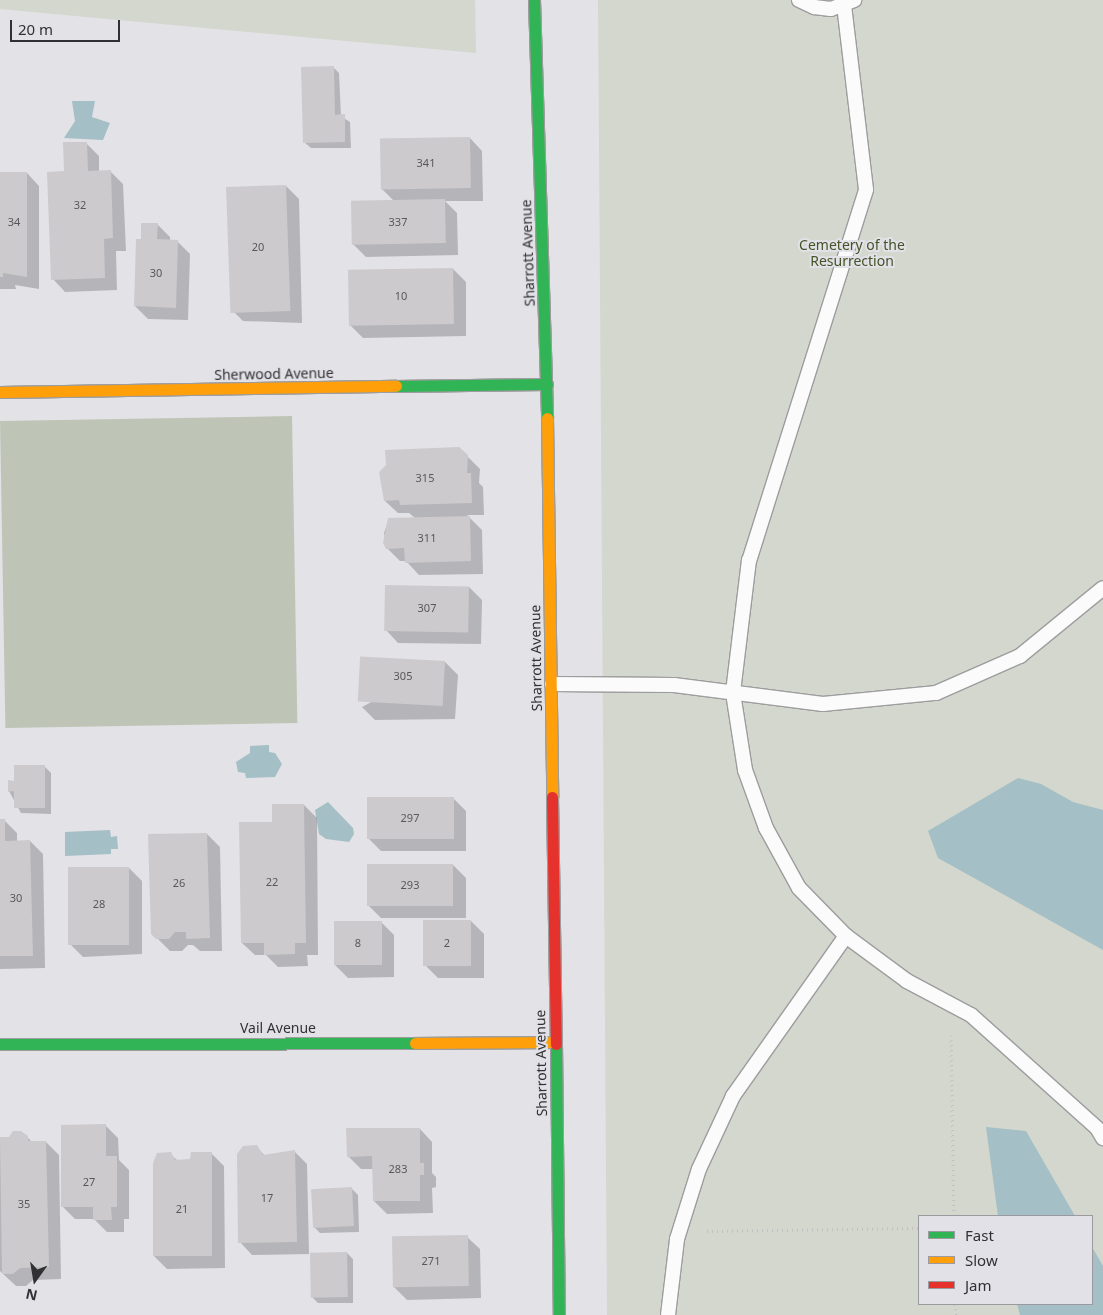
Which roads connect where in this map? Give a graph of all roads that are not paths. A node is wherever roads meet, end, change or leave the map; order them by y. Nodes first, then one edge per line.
1 (534, 0) edge
2 (799, 0) edge
3 (849, 3) edge
4 (547, 384) junction
5 (0, 392) edge
6 (1103, 588) edge
7 (552, 684) junction
8 (732, 693) junction
9 (846, 936) junction
10 (556, 1042) junction
11 (0, 1044) edge
12 (1101, 1130) edge
13 (559, 1315) edge
14 (668, 1315) edge

1 - 4 street, Sharrott Avenue
2 - 3 lane
3 - 8 lane
4 - 5 street, Sherwood Avenue
4 - 7 street, Sharrott Avenue
6 - 8 lane
7 - 8 lane
7 - 10 street, Sharrott Avenue
8 - 9 lane
9 - 12 lane
9 - 14 lane
10 - 11 street, Vail Avenue
10 - 13 street, Sharrott Avenue

